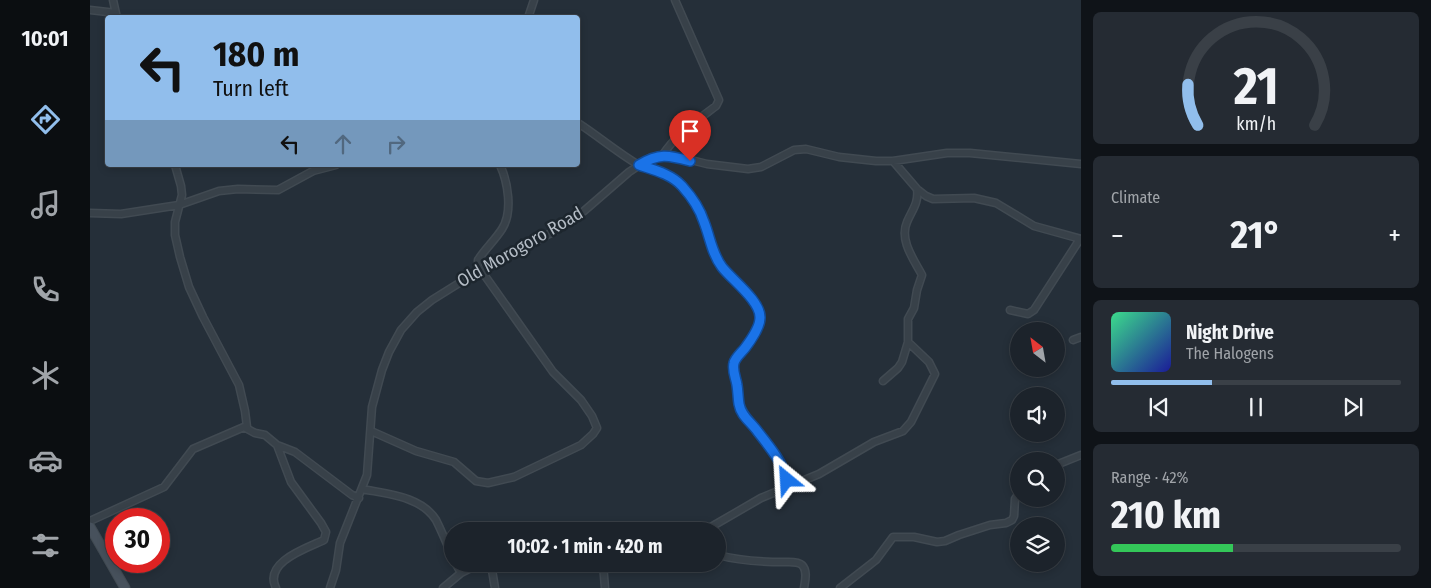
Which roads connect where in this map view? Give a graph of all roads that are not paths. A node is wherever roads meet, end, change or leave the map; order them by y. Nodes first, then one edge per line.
1 (113, 0) edge
2 (534, 0) edge
3 (675, 0) edge
4 (90, 10) edge
5 (117, 15) edge
6 (529, 15) edge
7 (580, 124) edge
8 (662, 156) junction
9 (893, 161) junction
10 (1081, 164) edge
11 (639, 165) junction
12 (176, 167) edge
13 (329, 167) edge
14 (501, 167) edge
15 (917, 189) junction
16 (179, 205) junction
17 (90, 214) edge
18 (1080, 239) edge
19 (480, 270) junction
20 (1010, 310) dead end
21 (1081, 337) edge
22 (1073, 340) dead end
23 (908, 342) junction
24 (883, 381) dead end
25 (247, 427) junction
26 (370, 431) junction
27 (277, 445) junction
28 (1081, 455) edge
29 (1065, 461) edge
30 (786, 487) junction
31 (362, 489) junction
32 (359, 498) junction
33 (1015, 507) edge
34 (90, 520) edge
35 (719, 522) edge
36 (90, 527) edge
37 (444, 539) edge
38 (726, 557) edge
39 (492, 572) edge
40 (603, 572) edge
41 (461, 573) edge
42 (126, 588) edge
43 (276, 588) edge
44 (330, 588) edge
45 (443, 588) edge
46 (495, 588) edge
47 (605, 588) edge
48 (804, 588) edge
49 (840, 588) edge

1 - 5 street
2 - 6 street
3 - 8 street
4 - 5 street
7 - 11 street
8 - 9 street, Old Morogoro Road
8 - 11 street, Old Morogoro Road
9 - 10 street, Old Morogoro Road
9 - 15 street
11 - 19 street, Old Morogoro Road
11 - 30 street
12 - 16 street
13 - 16 street
14 - 19 street
15 - 18 street
15 - 23 street
16 - 17 street
16 - 25 street
18 - 20 street
19 - 26 street, Old Morogoro Road
19 - 26 street
21 - 22 street
23 - 24 street
23 - 30 street
25 - 27 street
25 - 34 street
26 - 31 street, Old Morogoro Road
27 - 32 street
27 - 43 street
28 - 29 street
30 - 35 street
31 - 32 street, Old Morogoro Road
31 - 37 street
32 - 44 street, Old Morogoro Road
33 - 49 street
36 - 42 street
38 - 48 street
39 - 46 street
40 - 47 street
41 - 45 street

